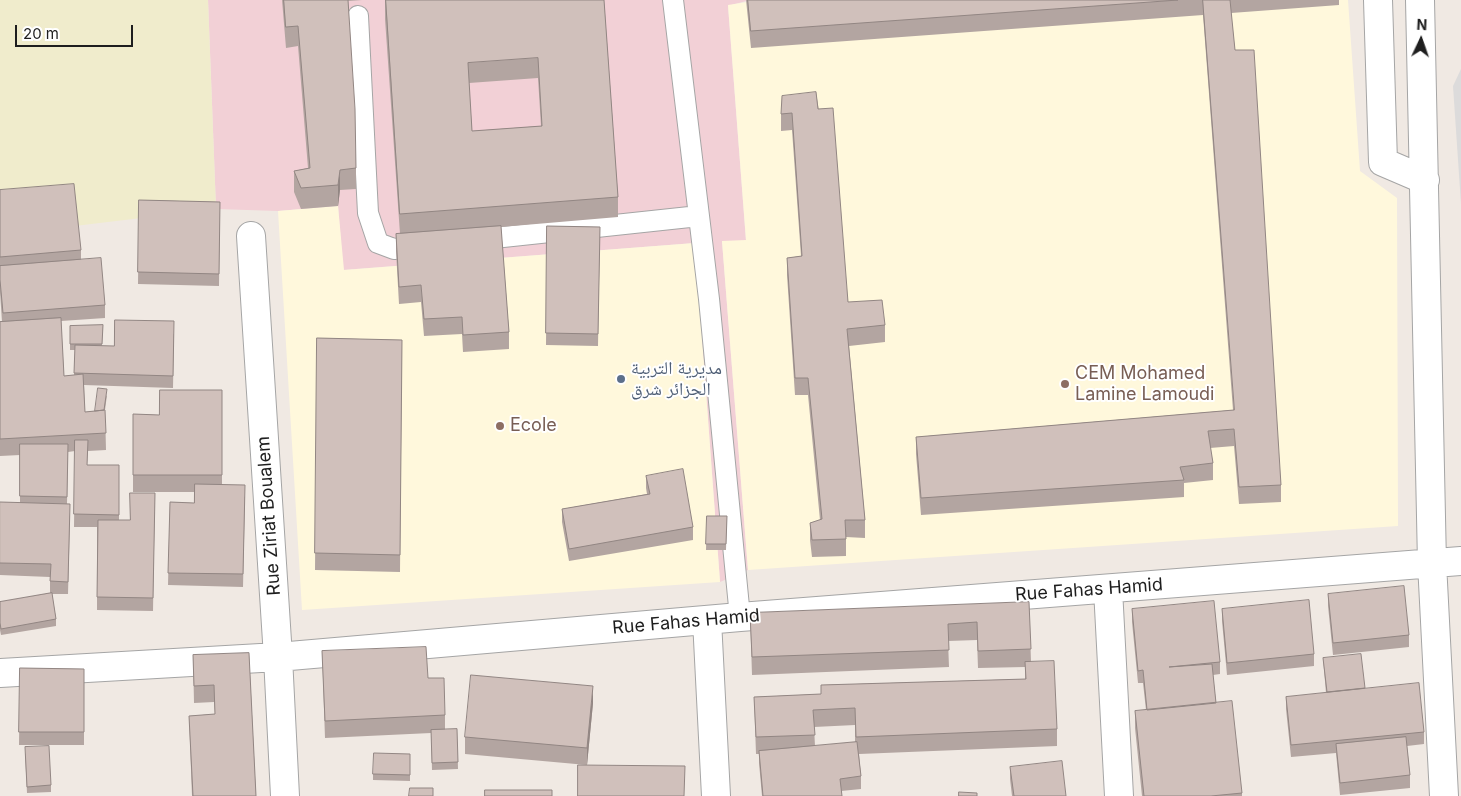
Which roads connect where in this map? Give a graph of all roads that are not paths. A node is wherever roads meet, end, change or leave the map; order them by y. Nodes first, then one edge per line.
1 (672, 0) edge
2 (1378, 0) edge
3 (1420, 0) edge
4 (358, 16) dead end
5 (1425, 180) junction
6 (699, 216) junction
7 (251, 236) dead end
8 (1461, 562) edge
9 (1432, 563) junction
10 (1108, 589) junction
11 (740, 617) junction
12 (707, 620) junction
13 (278, 658) junction
14 (0, 673) edge
15 (285, 796) edge
16 (716, 796) edge
17 (1119, 796) edge
18 (1444, 796) edge

1 - 6 lane
2 - 5 street
3 - 5 street
4 - 6 lane
5 - 9 street
6 - 11 lane
7 - 13 street, Rue Ziriat Boualem
8 - 9 street, Rue Fahas Hamid
9 - 10 street, Rue Fahas Hamid
9 - 18 street
10 - 11 street, Rue Fahas Hamid
10 - 17 street
11 - 12 street, Rue Fahas Hamid
12 - 13 street, Rue Fahas Hamid
12 - 16 street
13 - 14 street, Rue Fahas Hamid
13 - 15 street, Rue Ziriat Boualem

